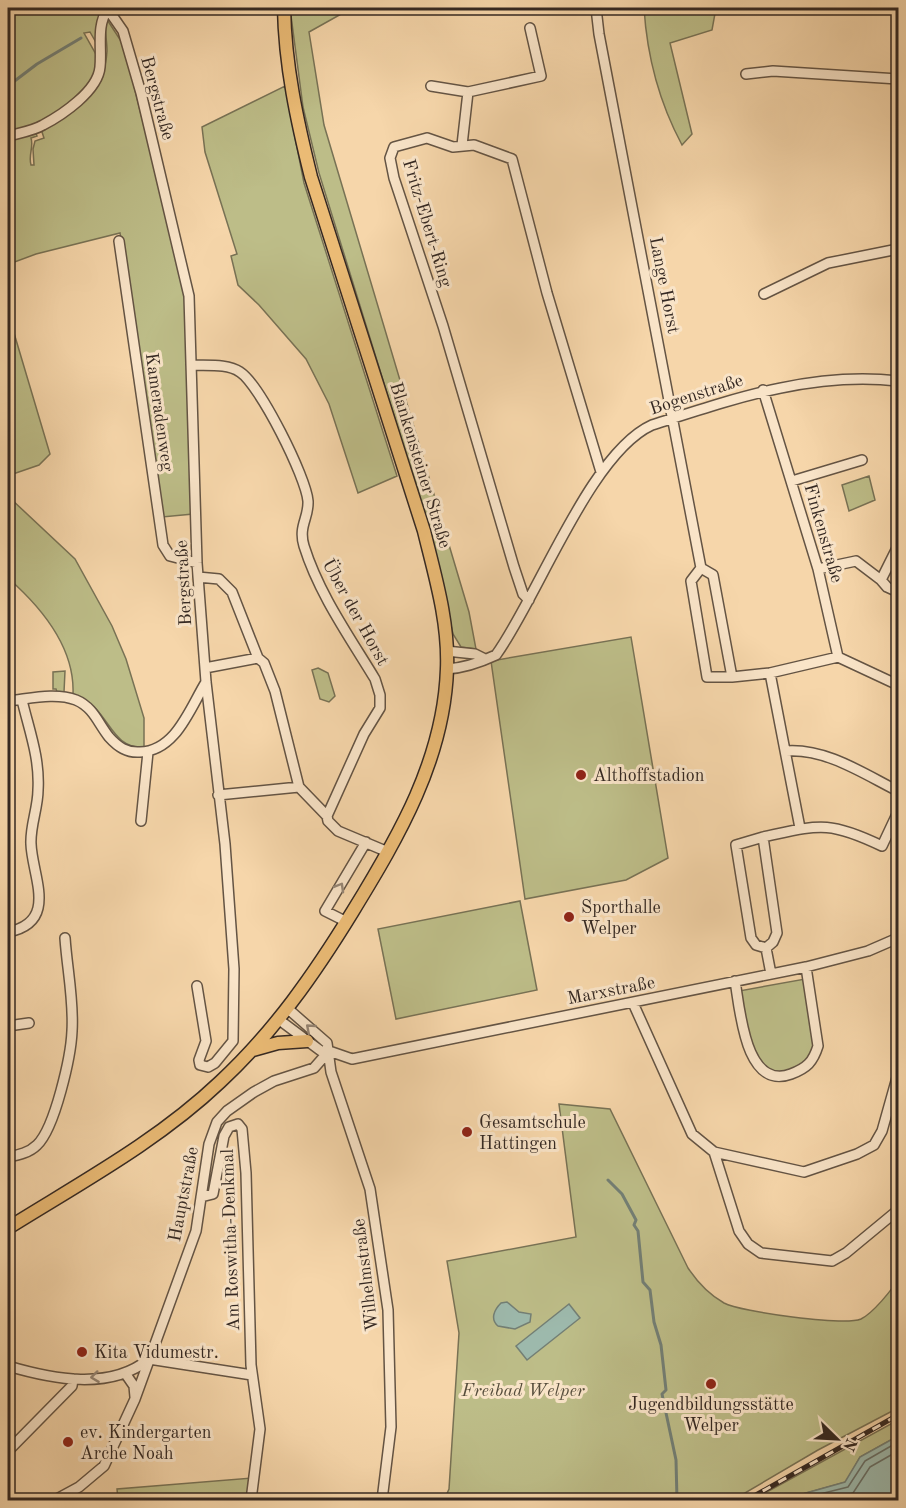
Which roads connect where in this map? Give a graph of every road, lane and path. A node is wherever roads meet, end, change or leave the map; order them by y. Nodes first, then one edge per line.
1 (108, 8) edge
2 (284, 8) edge
3 (596, 8) edge
4 (530, 28) dead end
5 (746, 74) dead end
6 (898, 79) edge
7 (431, 86) dead end
8 (468, 92) junction
9 (8, 136) edge
10 (462, 145) junction
11 (119, 241) dead end
12 (898, 249) edge
13 (764, 294) dead end
14 (191, 365) junction
15 (898, 381) edge
16 (763, 390) junction
17 (674, 418) junction
18 (862, 460) dead end
19 (602, 472) junction
20 (792, 481) junction
21 (898, 546) edge
22 (197, 562) junction
23 (701, 568) junction
24 (818, 569) junction
25 (198, 577) junction
26 (881, 580) junction
27 (898, 592) edge
28 (529, 600) junction
29 (447, 651) junction
30 (838, 657) junction
31 (258, 658) junction
32 (483, 658) junction
33 (205, 668) junction
34 (447, 669) junction
35 (770, 673) junction
36 (732, 677) junction
37 (206, 682) junction
38 (898, 685) edge
39 (22, 700) junction
40 (8, 701) edge
41 (786, 751) junction
42 (148, 752) junction
43 (299, 787) junction
44 (898, 791) edge
45 (218, 795) junction
46 (898, 812) edge
47 (327, 816) junction
48 (141, 821) dead end
49 (800, 828) junction
50 (763, 837) junction
51 (366, 842) junction
52 (388, 852) junction
53 (347, 922) junction
54 (8, 932) edge
55 (65, 938) dead end
56 (898, 938) edge
57 (766, 948) junction
58 (806, 968) junction
59 (771, 974) junction
60 (735, 981) junction
61 (197, 986) dead end
62 (633, 1003) junction
63 (287, 1008) junction
64 (278, 1019) junction
65 (28, 1023) dead end
66 (8, 1026) edge
67 (307, 1041) junction
68 (252, 1050) junction
69 (329, 1051) junction
70 (898, 1074) edge
71 (714, 1152) junction
72 (8, 1157) edge
73 (201, 1197) junction
74 (898, 1210) edge
75 (8, 1228) edge
76 (149, 1359) junction
77 (8, 1366) edge
78 (125, 1373) junction
79 (252, 1375) junction
80 (73, 1379) junction
81 (135, 1399) junction
82 (8, 1451) edge
83 (55, 1500) edge
84 (251, 1500) edge
85 (382, 1500) edge

1 - 9 street
1 - 14 street, Bergstraße
2 - 29 main road, Blankensteiner Straße
3 - 17 street, Lange Horst
4 - 8 street
5 - 6 street
7 - 8 street
8 - 10 street
10 - 19 street, Fritz-Ebert-Ring
10 - 28 street, Fritz-Ebert-Ring
11 - 22 street, Kameradenweg
12 - 13 street
14 - 22 street, Bergstraße
14 - 47 street, Über der Horst
15 - 16 street, Bogenstraße
16 - 17 street, Bogenstraße
16 - 20 street, Finkenstraße
17 - 19 street, Bogenstraße
17 - 23 street, Lange Horst
18 - 20 street
19 - 28 street, Bogenstraße
20 - 24 street, Finkenstraße
21 - 26 street
22 - 25 street, Bergstraße
23 - 36 street, Lange Horst
23 - 36 street, Lange Horst
24 - 26 street
24 - 30 street, Finkenstraße
25 - 31 street
25 - 33 street, Bergstraße
26 - 27 street
28 - 32 street, Bogenstraße
29 - 32 street
29 - 34 main road, Blankensteiner Straße
30 - 35 street, Lange Horst
30 - 38 street
31 - 33 street
31 - 43 street
32 - 34 street, Bogenstraße
33 - 37 street, Bergstraße
34 - 52 main road, Blankensteiner Straße
35 - 36 street, Lange Horst
35 - 41 street
37 - 42 street
37 - 45 street, Bergstraße
39 - 40 street
39 - 42 street
39 - 54 street
41 - 44 street
41 - 49 street
42 - 48 street
43 - 45 street
43 - 47 street
45 - 61 street, Bergstraße
46 - 49 street
47 - 51 street
49 - 50 street
50 - 57 street
50 - 57 street
51 - 52 street
53 -> 51 street
52 - 53 main road, Blankensteiner Straße
53 - 63 main road, Blankensteiner Straße
55 - 72 street
56 - 58 street, Marxstraße
57 - 59 street
58 - 59 street, Marxstraße
58 - 60 street
59 - 60 street, Marxstraße
60 - 62 street, Marxstraße
62 - 69 street, Marxstraße
62 - 71 street
63 - 64 main road, Blankensteiner Straße
69 -> 63 street
64 - 67 street, Marxstraße
64 - 68 main road, Blankensteiner Straße
65 - 66 street
67 - 68 main road
67 - 69 street, Marxstraße
68 - 75 main road, Blankensteiner Straße
69 - 73 street, Hauptstraße
69 - 85 street, Wilhelmstraße
70 - 71 street
71 - 74 street
73 - 76 street, Hauptstraße
73 - 79 street, Am Roswitha-Denkmal
76 - 78 street
76 - 79 street
76 - 81 street, Hauptstraße
77 - 80 street
78 -> 80 street
78 - 81 street
79 - 84 street, Am Roswitha-Denkmal
80 - 82 street
81 - 83 street, Hauptstraße

